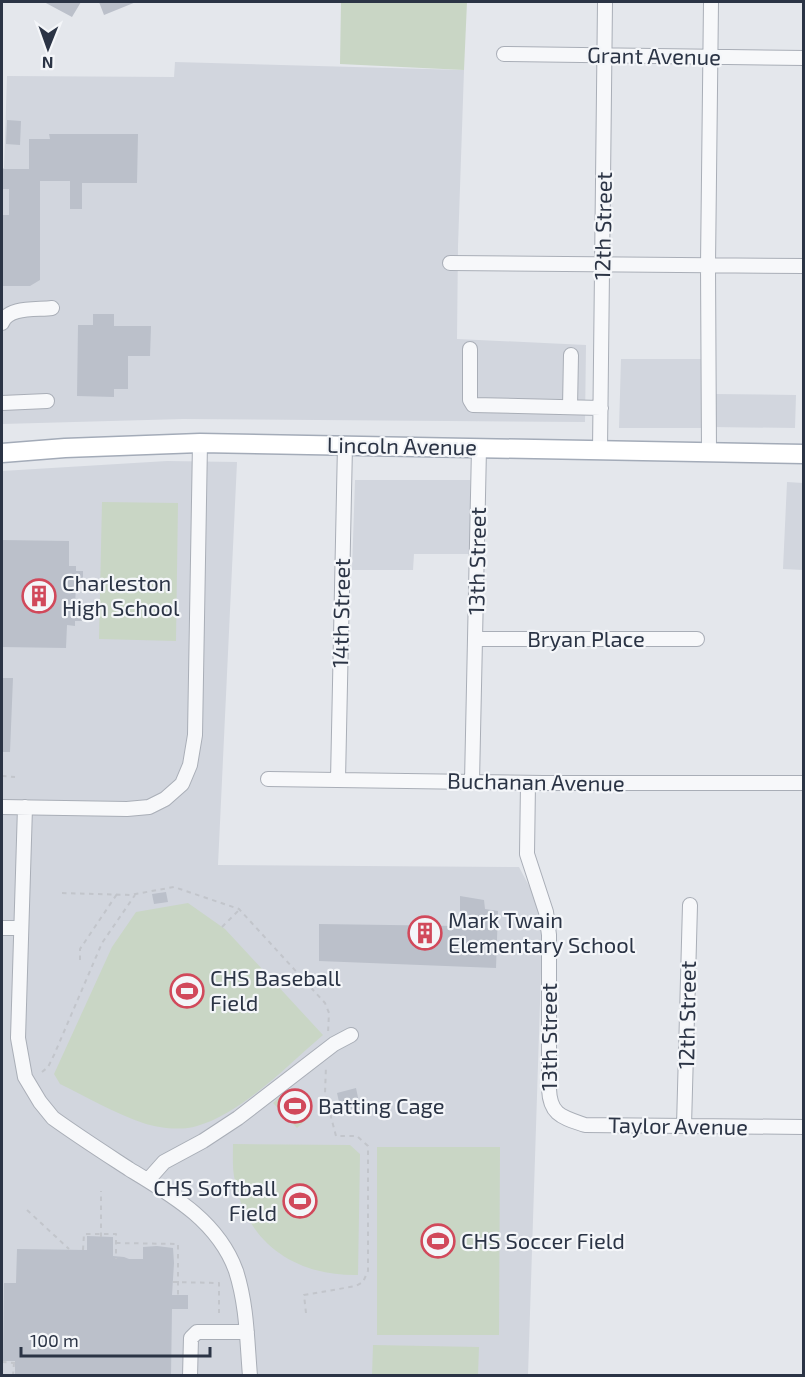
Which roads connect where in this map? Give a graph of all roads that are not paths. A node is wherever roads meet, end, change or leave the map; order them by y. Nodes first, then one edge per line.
1 (605, 2) edge
2 (711, 2) edge
3 (504, 54) dead end
4 (605, 56) junction
5 (710, 57) junction
6 (804, 58) edge
7 (450, 263) dead end
8 (602, 264) junction
9 (708, 265) junction
10 (804, 266) edge
11 (52, 308) dead end
12 (2, 323) edge
13 (470, 349) dead end
14 (571, 355) dead end
15 (47, 401) dead end
16 (2, 403) edge
17 (570, 407) junction
18 (601, 408) junction
19 (201, 443) junction
20 (345, 445) junction
21 (479, 448) junction
22 (600, 450) junction
23 (709, 452) junction
24 (2, 453) edge
25 (804, 454) edge
26 (476, 639) junction
27 (697, 639) dead end
28 (268, 779) dead end
29 (338, 780) junction
30 (472, 782) junction
31 (528, 783) junction
32 (804, 783) edge
33 (2, 807) edge
34 (25, 807) junction
35 (690, 905) dead end
36 (2, 928) edge
37 (21, 928) junction
38 (351, 1035) dead end
39 (555, 1112) joint
40 (684, 1126) junction
41 (804, 1127) edge
42 (148, 1180) junction
43 (247, 1332) junction
44 (190, 1376) edge
45 (250, 1376) edge

1 - 4 street, 12th Street
2 - 5 street
3 - 4 street, Grant Avenue
4 - 5 street, Grant Avenue
4 - 8 street, 12th Street
5 - 6 street, Grant Avenue
5 - 9 street
7 - 8 street
8 - 9 street
8 - 18 street, 12th Street
9 - 10 street
9 - 23 street
11 - 12 street
13 - 17 street
14 - 17 street
15 - 16 street
17 - 18 street
18 - 22 street, 12th Street
19 - 20 main road, Lincoln Avenue
19 - 24 main road, Lincoln Avenue
19 - 34 street
20 - 21 main road, Lincoln Avenue
20 - 29 street, 14th Street
21 - 22 main road, Lincoln Avenue
21 - 26 street, 13th Street
22 - 23 main road, Lincoln Avenue
23 - 25 main road, Lincoln Avenue
26 - 27 street, Bryan Place
26 - 30 street, 13th Street
28 - 29 street, Buchanan Avenue
29 - 30 street, Buchanan Avenue
30 - 31 street, Buchanan Avenue
31 - 32 street, Buchanan Avenue
31 - 39 street, 13th Street
33 - 34 street
34 - 37 street
35 - 40 street, 12th Street
36 - 37 street
37 - 42 street
38 - 42 street
39 - 40 street, Taylor Avenue
40 - 41 street, Taylor Avenue
42 - 43 street
43 - 44 street
43 - 45 street

